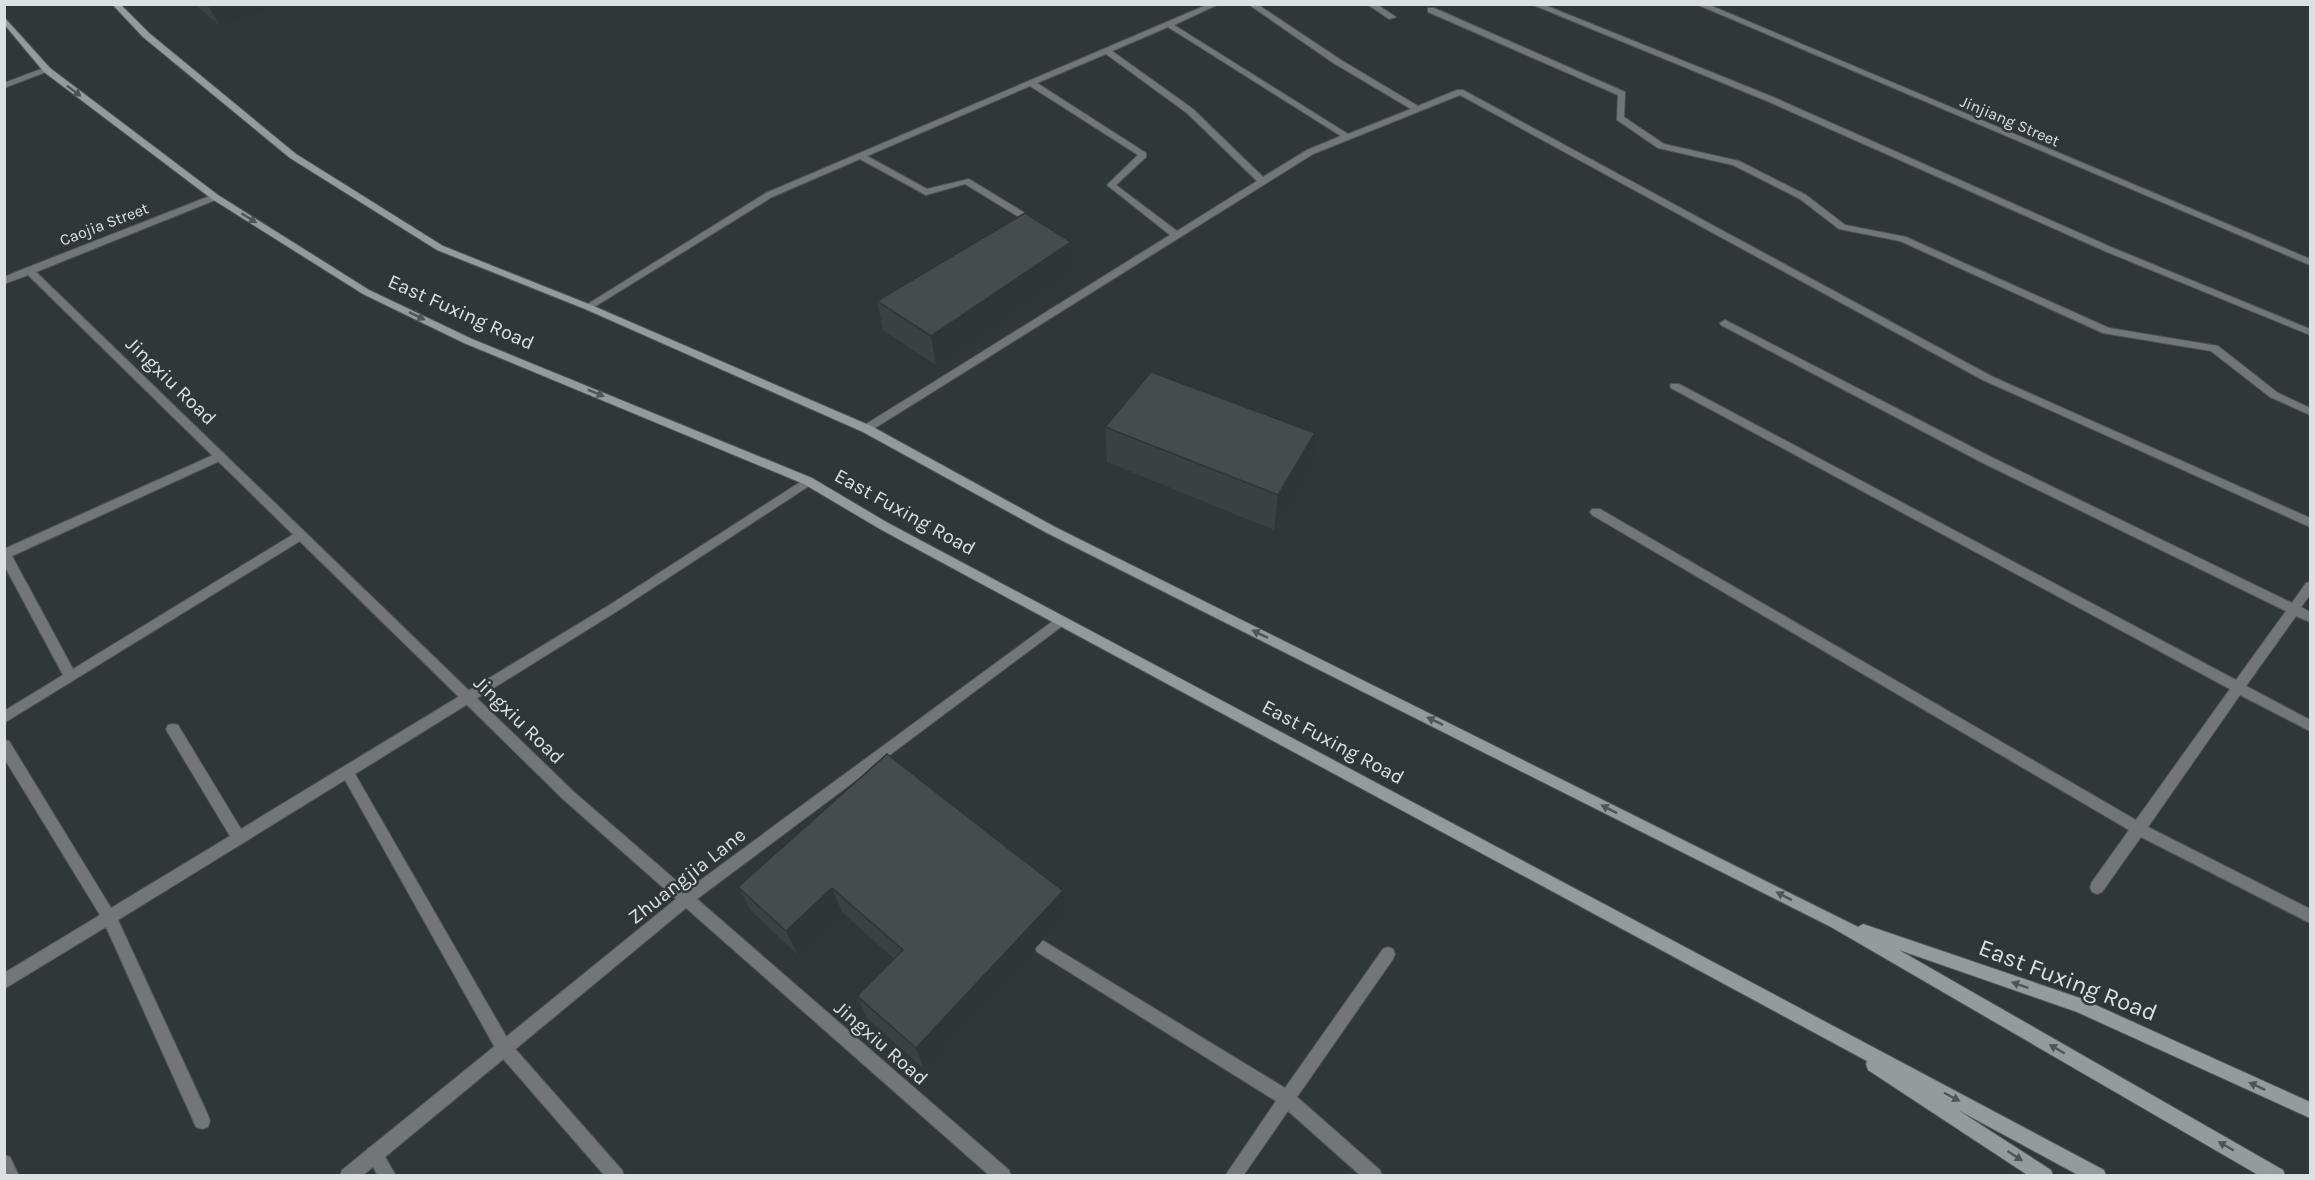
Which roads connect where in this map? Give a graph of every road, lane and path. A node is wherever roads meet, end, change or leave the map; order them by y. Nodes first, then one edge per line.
1 (115, 4) edge
2 (1216, 4) edge
3 (1251, 4) edge
4 (1370, 4) edge
5 (1534, 4) edge
6 (1699, 4) edge
7 (1431, 10) dead end
8 (1392, 17) dead end
9 (4, 19) edge
10 (1169, 25) junction
11 (1107, 51) junction
12 (47, 70) junction
13 (1031, 83) junction
14 (4, 86) edge
15 (1417, 109) junction
16 (1348, 137) junction
17 (861, 156) junction
18 (1263, 182) junction
19 (215, 197) junction
20 (1038, 225) edge
21 (1177, 236) junction
22 (2310, 262) edge
23 (29, 270) junction
24 (4, 281) edge
25 (588, 307) junction
26 (1725, 323) dead end
27 (2310, 332) edge
28 (1675, 386) dead end
29 (2310, 412) edge
30 (867, 429) junction
31 (220, 456) junction
32 (808, 481) junction
33 (1596, 512) dead end
34 (2310, 523) edge
35 (300, 535) junction
36 (5, 554) edge
37 (2310, 586) edge
38 (2294, 609) junction
39 (2310, 617) edge
40 (1061, 621) junction
41 (71, 677) junction
42 (2238, 689) junction
43 (467, 697) junction
44 (4, 718) edge
45 (2310, 726) edge
46 (173, 729) dead end
47 (4, 745) edge
48 (347, 772) junction
49 (2139, 829) junction
50 (239, 838) junction
51 (2097, 887) dead end
52 (686, 899) junction
53 (2310, 916) edge
54 (110, 919) junction
55 (1836, 922) junction
56 (1042, 946) edge
57 (1388, 954) dead end
58 (4, 982) edge
59 (1808, 1020) junction
60 (504, 1048) junction
61 (1287, 1099) junction
62 (2310, 1110) edge
63 (202, 1121) dead end
64 (374, 1154) junction
65 (4, 1163) edge
66 (11, 1176) edge
67 (348, 1176) edge
68 (388, 1176) edge
69 (616, 1176) edge
70 (1003, 1176) edge
71 (1233, 1176) edge
72 (1374, 1176) edge
73 (2045, 1176) edge
74 (2098, 1176) edge
75 (2277, 1176) edge

1 - 25 main road, East Fuxing Road
2 - 10 street
3 - 15 street
4 - 8 street
5 - 27 street
6 - 22 street, Jinjiang Street
7 - 29 street
9 - 12 main road, East Fuxing Road
10 - 11 street
10 - 16 street
11 - 13 street
11 - 18 street
12 - 14 street
12 -> 19 main road, East Fuxing Road
13 - 17 street
13 - 21 street
15 - 16 street
15 - 34 street
16 - 18 street
17 - 20 street
17 - 25 street
18 - 21 street
19 - 23 street, Caojia Street
19 -> 32 main road, East Fuxing Road
21 - 30 street
23 - 24 street, Caojia Street
23 - 31 street, Jingxiu Road
25 - 30 main road, East Fuxing Road
26 - 38 street
28 - 42 street
55 -> 30 main road, East Fuxing Road
31 - 35 street, Jingxiu Road
31 - 36 street
32 - 40 main road, East Fuxing Road
32 - 43 street
33 - 49 street
35 - 41 street
35 - 43 street, Jingxiu Road
36 - 41 street
37 - 38 street
38 - 39 street
38 - 42 street
40 - 52 street, Zhuangjia Lane
40 - 59 main road, East Fuxing Road
41 - 44 street
42 - 45 street
42 - 49 street
43 - 48 street
43 - 52 street, Jingxiu Road
46 - 50 street
47 - 54 street
48 - 50 street
48 - 60 street
49 - 51 street
49 - 53 street
50 - 54 street
52 - 60 street, Zhuangjia Lane
52 - 70 street, Jingxiu Road
54 - 58 street
54 - 63 street
62 -> 55 main road, East Fuxing Road
75 -> 55 main road, East Fuxing Road
56 - 61 street
57 - 61 street
59 -> 73 main road, East Fuxing Road
59 -> 74 main road, East Fuxing Road
60 - 64 street, Zhuangjia Lane
60 - 69 street
61 - 71 street
61 - 72 street
64 - 67 street, Zhuangjia Lane
64 - 68 street
65 - 66 street

